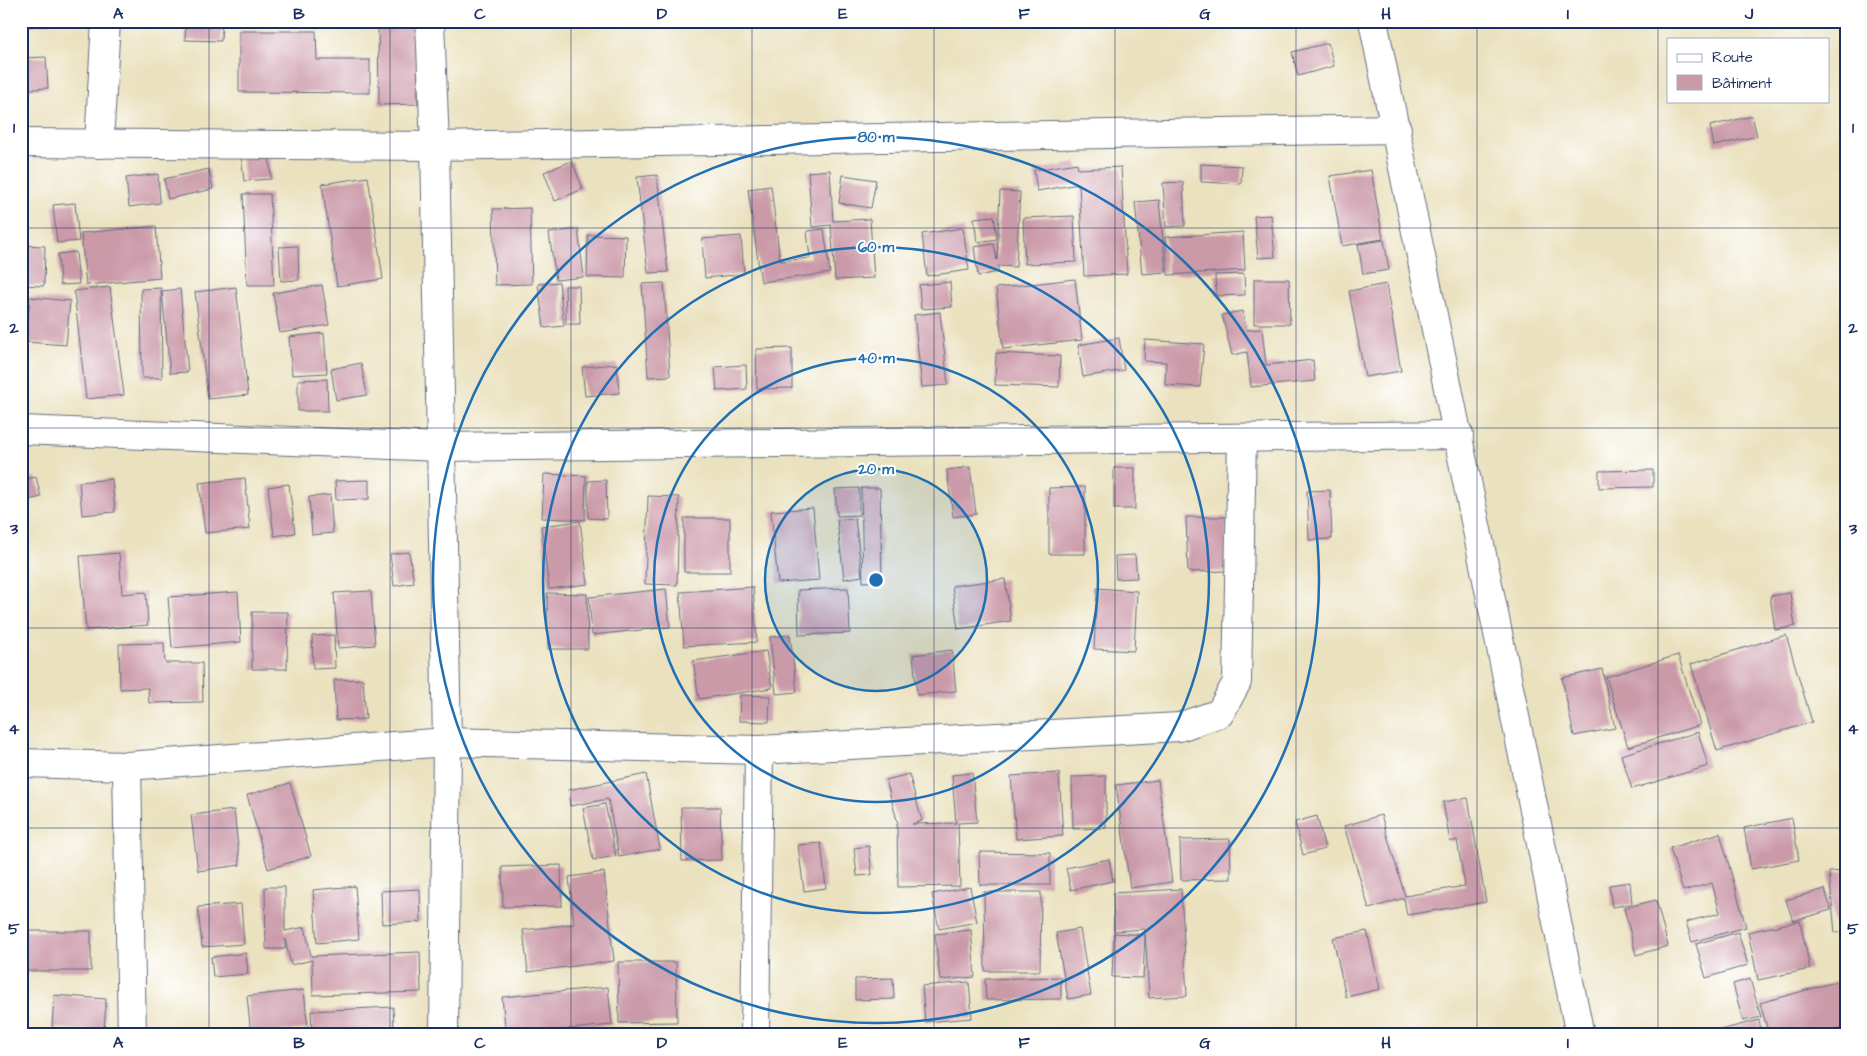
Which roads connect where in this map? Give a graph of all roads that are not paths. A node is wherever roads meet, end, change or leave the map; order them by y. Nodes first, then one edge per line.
1 (106, 21) edge
2 (430, 21) edge
3 (1374, 21) edge
4 (1397, 129) junction
5 (21, 143) edge
6 (99, 144) junction
7 (435, 146) junction
8 (21, 430) edge
9 (1459, 435) junction
10 (1242, 438) junction
11 (441, 447) junction
12 (447, 742) junction
13 (759, 750) junction
14 (21, 763) edge
15 (127, 766) junction
16 (132, 1035) edge
17 (444, 1035) edge
18 (755, 1035) edge
19 (1580, 1035) edge

1 - 6 street
2 - 7 street
3 - 4 street
4 - 7 street
4 - 9 street
5 - 6 street
6 - 7 street
7 - 11 street
8 - 11 street
9 - 10 street
9 - 19 street
10 - 11 street
10 - 13 street
11 - 12 street
12 - 13 street
12 - 15 street
12 - 17 street
13 - 18 street
14 - 15 street
15 - 16 street

